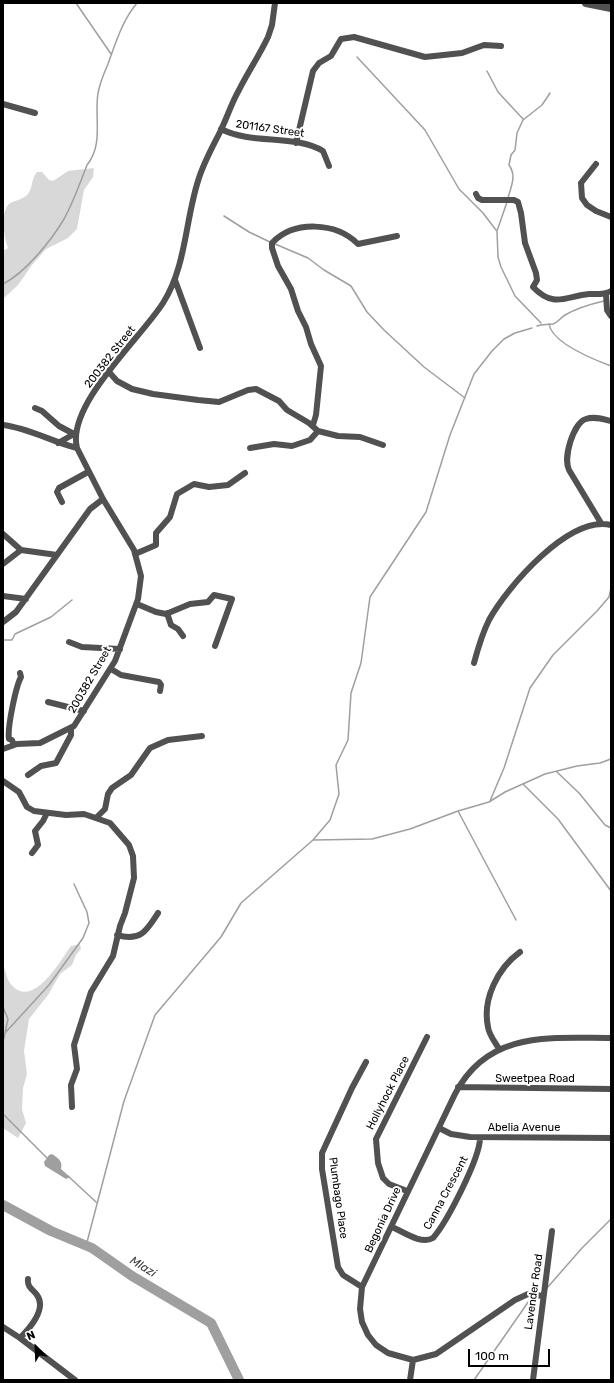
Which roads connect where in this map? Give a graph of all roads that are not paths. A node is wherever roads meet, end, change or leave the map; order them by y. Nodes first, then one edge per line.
1 (274, 3) edge
2 (586, 3) edge
3 (611, 8) edge
4 (500, 46) dead end
5 (3, 104) edge
6 (35, 113) dead end
7 (221, 129) junction
8 (296, 143) junction
9 (596, 164) dead end
10 (329, 166) dead end
11 (476, 194) dead end
12 (611, 217) edge
13 (397, 236) dead end
14 (175, 280) junction
15 (608, 293) edge
16 (611, 316) edge
17 (200, 348) dead end
18 (109, 372) junction
19 (35, 408) dead end
20 (611, 421) edge
21 (3, 425) edge
22 (313, 426) junction
23 (318, 430) junction
24 (75, 435) junction
25 (58, 443) junction
26 (384, 444) dead end
27 (77, 448) junction
28 (250, 448) dead end
29 (88, 472) junction
30 (245, 473) dead end
31 (103, 499) junction
32 (62, 502) dead end
33 (601, 523) junction
34 (611, 525) edge
35 (3, 534) edge
36 (21, 550) junction
37 (135, 554) junction
38 (57, 555) junction
39 (3, 564) edge
40 (3, 596) edge
41 (26, 599) junction
42 (137, 604) junction
43 (167, 613) junction
44 (3, 622) edge
45 (183, 636) dead end
46 (69, 642) dead end
47 (216, 646) dead end
48 (120, 649) junction
49 (474, 663) dead end
50 (111, 669) junction
51 (20, 673) dead end
52 (160, 691) dead end
53 (48, 702) dead end
54 (84, 711) junction
55 (71, 728) junction
56 (202, 736) dead end
57 (14, 745) junction
58 (3, 749) edge
59 (28, 775) dead end
60 (3, 781) edge
61 (47, 813) junction
62 (96, 818) junction
63 (32, 853) dead end
64 (158, 913) dead end
65 (117, 935) junction
66 (520, 952) dead end
67 (428, 1037) dead end
68 (611, 1038) edge
69 (499, 1049) junction
70 (366, 1062) dead end
71 (458, 1087) junction
72 (611, 1089) edge
73 (72, 1107) dead end
74 (439, 1128) junction
75 (480, 1138) junction
76 (611, 1138) edge
77 (407, 1191) junction
78 (392, 1227) junction
79 (552, 1231) dead end
80 (28, 1279) dead end
81 (362, 1287) junction
82 (543, 1296) junction
83 (3, 1326) edge
84 (20, 1338) junction
85 (413, 1360) junction
86 (75, 1380) edge
87 (410, 1380) edge
88 (532, 1380) edge

1 - 7 street, 200382 Street
2 - 3 street
4 - 8 street
5 - 6 street
7 - 8 street, 201167 Street
7 - 14 street, 200382 Street
8 - 10 street, 201167 Street
9 - 12 street
11 - 15 street
13 - 22 street
14 - 17 street
14 - 18 street, 200382 Street
15 - 16 street
18 - 22 street
18 - 24 street, 200382 Street
19 - 24 street
20 - 33 street
21 - 25 street
22 - 23 street
23 - 26 street
23 - 28 street
24 - 25 street
24 - 27 street, 200382 Street
25 - 27 street
27 - 29 street, 200382 Street
29 - 31 street, 200382 Street
29 - 32 street
30 - 37 street
31 - 37 street, 200382 Street
31 - 38 street
33 - 34 street
33 - 49 street
35 - 36 street
36 - 38 street
36 - 39 street
37 - 42 street, 200382 Street
38 - 41 street
40 - 41 street
41 - 44 street
42 - 43 street
42 - 48 street, 200382 Street
43 - 45 street
43 - 47 street
46 - 48 street
48 - 50 street, 200382 Street
50 - 52 street
50 - 54 street, 200382 Street
51 - 57 street
53 - 54 street
54 - 55 street, 200382 Street
55 - 57 street, 200382 Street
55 - 59 street
56 - 62 street
57 - 58 street
60 - 61 street
61 - 62 street
61 - 63 street
62 - 65 street
64 - 65 street
65 - 73 street
66 - 69 street
67 - 77 street, Hollyhock Place
68 - 69 street, Begonia Drive
69 - 71 street, Begonia Drive
70 - 81 street, Plumbago Place
71 - 72 street, Sweetpea Road
71 - 74 street, Begonia Drive
74 - 75 street, Abelia Avenue
74 - 77 street, Begonia Drive
75 - 76 street, Abelia Avenue
75 - 78 street, Canna Crescent
77 - 78 street, Begonia Drive
78 - 81 street, Begonia Drive
79 - 82 street, Lavender Road
80 - 84 street
81 - 85 street, Begonia Drive
82 - 85 street
82 - 88 street, Lavender Road
83 - 84 street
84 - 86 street
85 - 87 street

